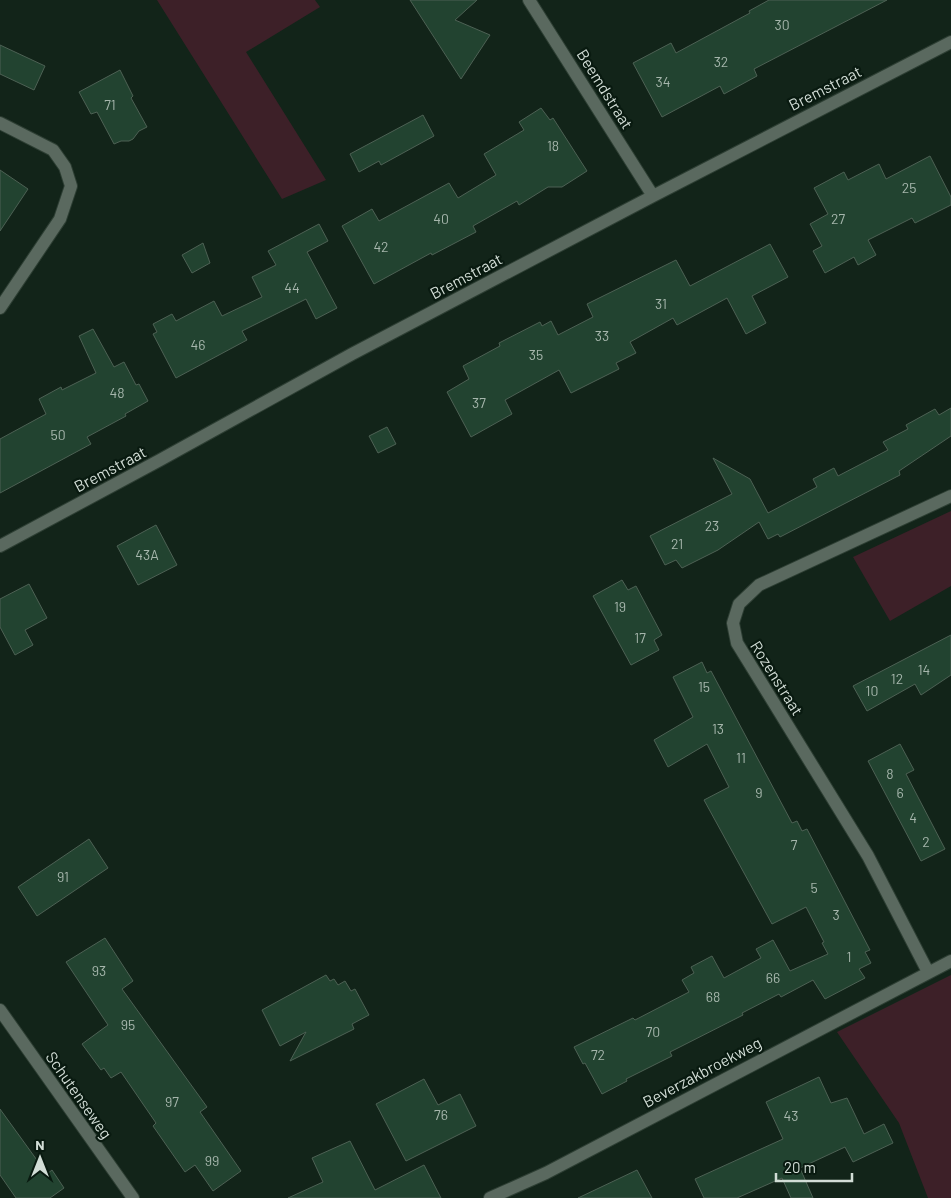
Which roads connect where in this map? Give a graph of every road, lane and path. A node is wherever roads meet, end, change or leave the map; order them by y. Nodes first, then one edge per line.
1 (529, 0) edge
2 (951, 42) edge
3 (0, 123) edge
4 (653, 196) junction
5 (0, 308) edge
6 (951, 496) edge
7 (0, 546) edge
8 (951, 961) edge
9 (928, 972) junction
10 (0, 1010) edge
11 (133, 1198) edge
12 (490, 1198) edge

1 - 4 street, Beemdstraat
2 - 4 street, Bremstraat
3 - 5 street
4 - 7 street, Bremstraat
6 - 9 street, Rozenstraat
8 - 9 street, Beverzakbroekweg
9 - 12 street, Beverzakbroekweg
10 - 11 street, Schutenseweg

